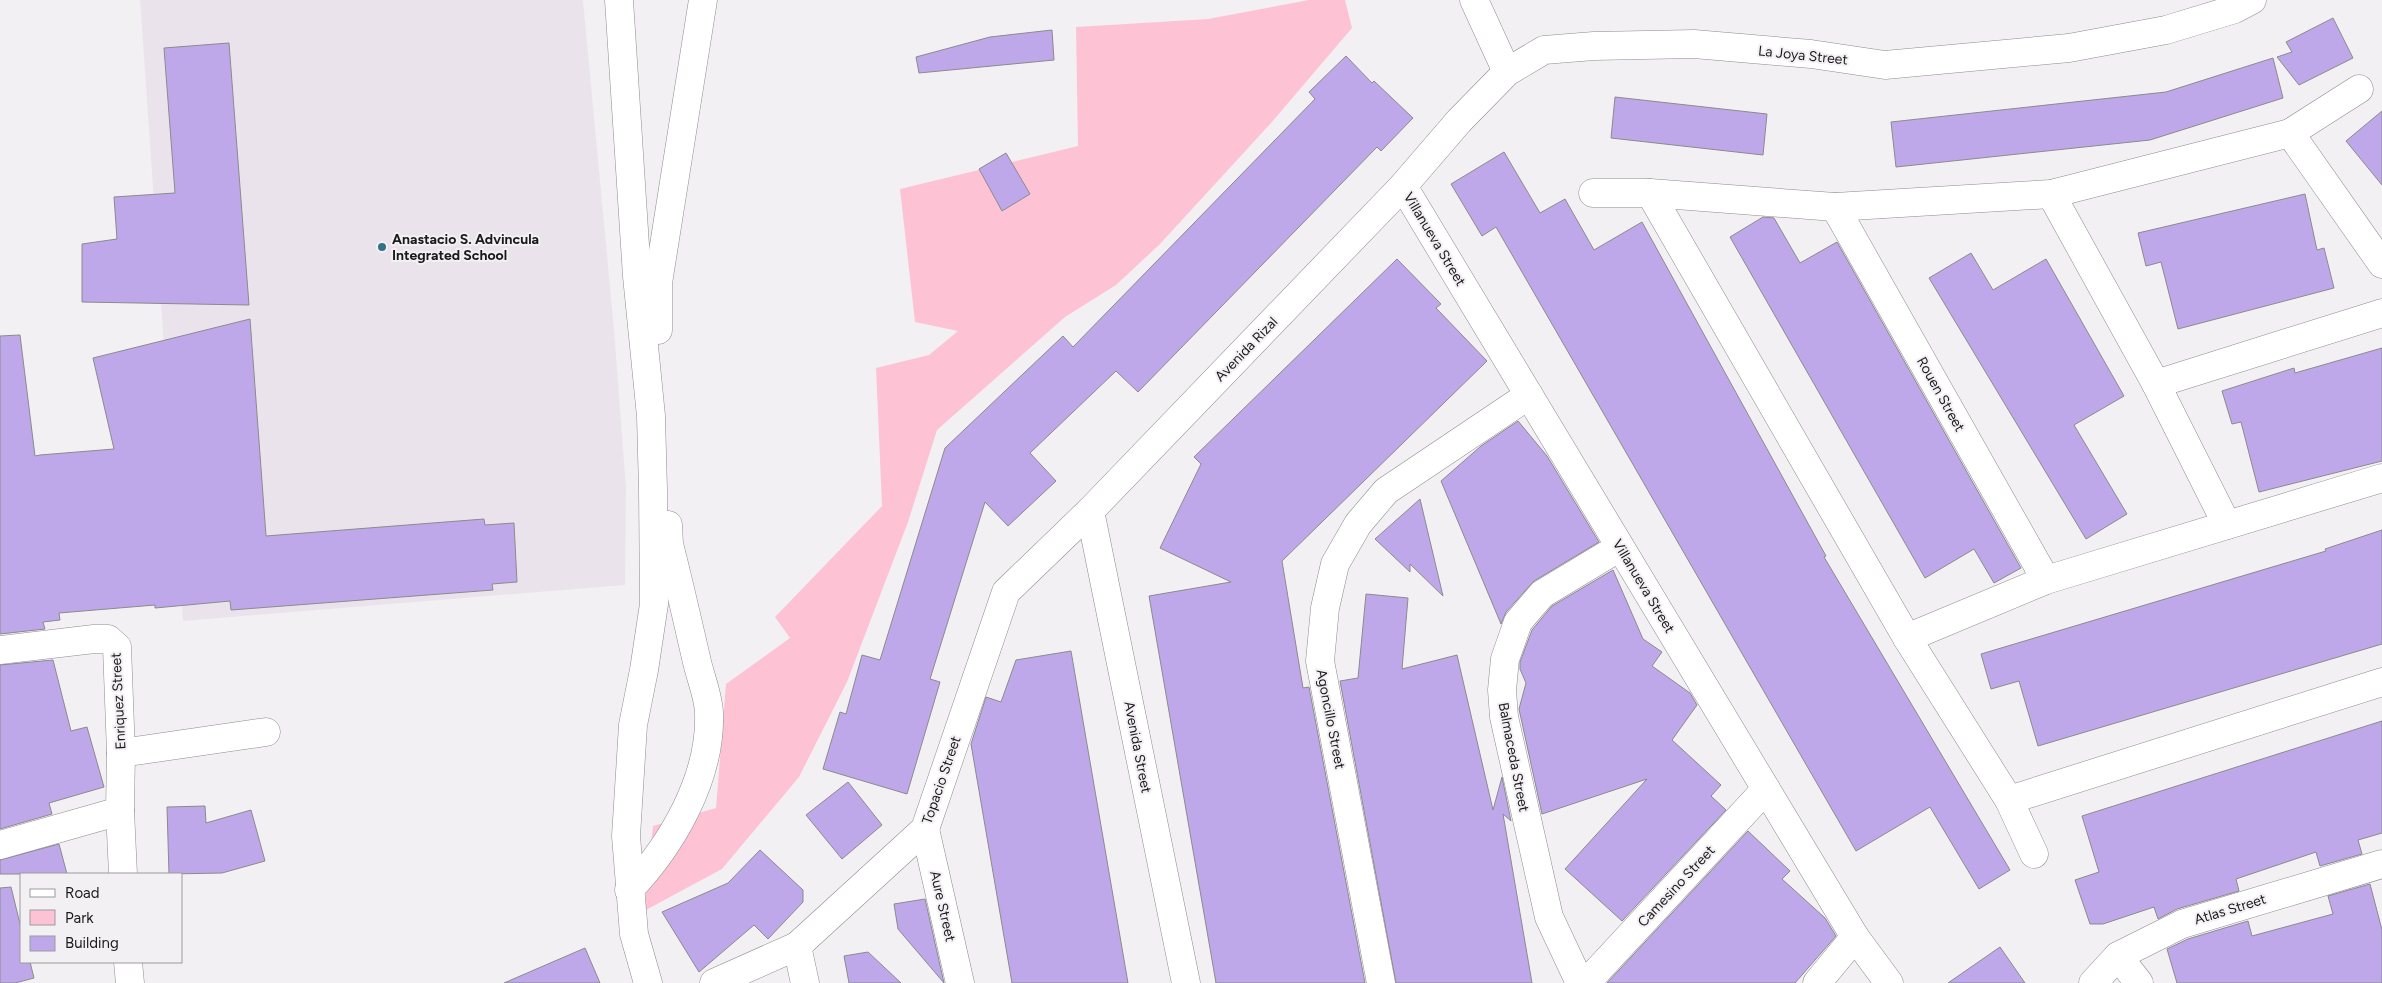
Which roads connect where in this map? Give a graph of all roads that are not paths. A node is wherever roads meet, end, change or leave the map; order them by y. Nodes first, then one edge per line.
1 (619, 0) edge
2 (703, 0) edge
3 (1474, 0) edge
4 (2252, 0) edge
5 (1507, 72) junction
6 (2359, 89) dead end
7 (2290, 133) junction
8 (1403, 186) junction
9 (1593, 193) dead end
10 (1650, 193) junction
11 (2051, 194) junction
12 (1835, 208) junction
13 (2382, 264) edge
14 (2382, 313) edge
15 (2156, 384) junction
16 (1529, 395) junction
17 (2382, 478) edge
18 (1090, 512) junction
19 (2227, 525) junction
20 (1620, 548) junction
21 (2046, 580) junction
22 (1907, 638) junction
23 (0, 650) edge
24 (2382, 682) edge
25 (266, 732) dead end
26 (121, 753) junction
27 (1766, 789) junction
28 (2009, 800) junction
29 (120, 811) junction
30 (925, 828) junction
31 (0, 846) edge
32 (2034, 854) dead end
33 (2382, 864) edge
34 (123, 873) edge
35 (630, 890) junction
36 (1855, 937) junction
37 (797, 946) junction
38 (2118, 956) junction
39 (128, 963) edge
40 (130, 983) edge
41 (648, 983) edge
42 (714, 983) edge
43 (804, 983) edge
44 (960, 983) edge
45 (1186, 983) edge
46 (1382, 983) edge
47 (1580, 983) edge
48 (1586, 983) edge
49 (1817, 983) edge
50 (1889, 983) edge
51 (2093, 983) edge
52 (2139, 983) edge

1 - 35 street
2 - 35 street
3 - 5 street
4 - 5 street, La Joya Street
5 - 8 street, La Joya Street
6 - 7 street
7 - 11 street
7 - 13 street
8 - 16 street, Villanueva Street
8 - 18 street, Avenida Rizal
9 - 10 street
10 - 12 street
10 - 22 street
11 - 12 street
11 - 15 street
12 - 21 street, Rouen Street
14 - 15 street
15 - 19 street
16 - 20 street, Villanueva Street
16 - 46 street, Agoncillo Street
17 - 19 street
18 - 30 street, Topacio Street
18 - 45 street, Avenida Street
19 - 21 street
20 - 27 street, Villanueva Street
20 - 47 street, Balmaceda Street
21 - 22 street
22 - 28 street
23 - 26 street, Enriquez Street
24 - 28 street
25 - 26 street
26 - 29 street, Enriquez Street
27 - 36 street, Villanueva Street
27 - 48 street, Camesino Street
28 - 32 street
29 - 31 street
29 - 34 street, Enriquez Street
30 - 37 street, Topacio Street
30 - 44 street, Aure Street
33 - 38 street, Atlas Street
35 - 41 street
36 - 49 street
36 - 50 street, Villanueva Street
37 - 42 street, Topacio Street
37 - 43 street
38 - 51 street, Atlas Street
38 - 52 street
39 - 40 street

